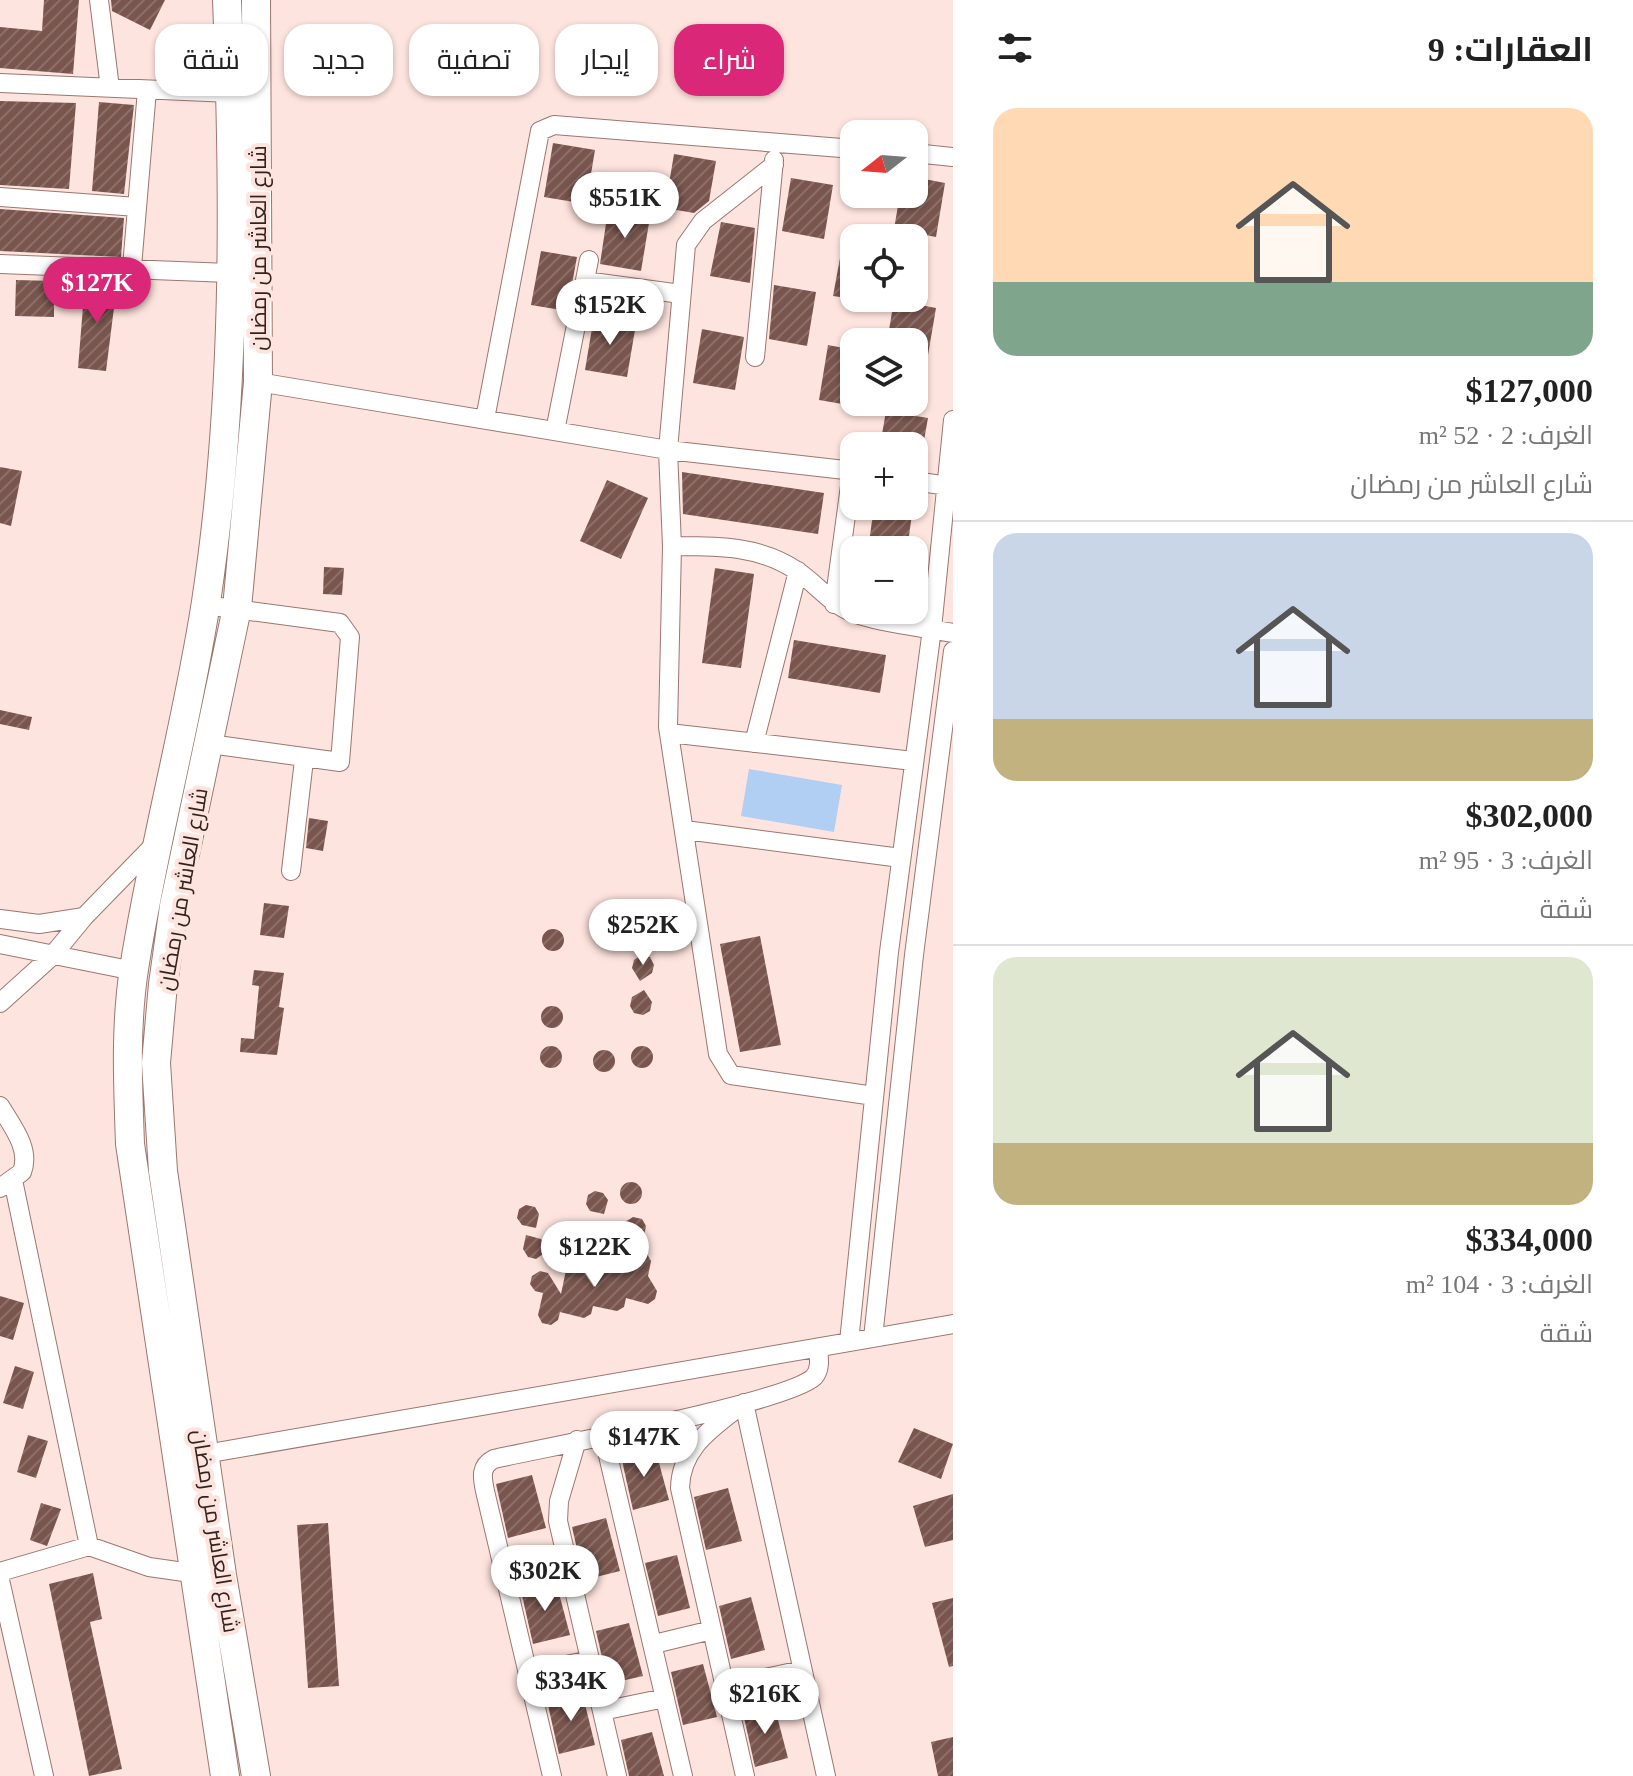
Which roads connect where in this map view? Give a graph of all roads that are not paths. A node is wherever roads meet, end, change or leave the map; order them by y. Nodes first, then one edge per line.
1 (99, 0) edge
2 (227, 0) edge
3 (256, 0) edge
4 (228, 24) edge
5 (0, 83) edge
6 (110, 88) junction
7 (147, 90) junction
8 (155, 90) edge
9 (231, 96) edge
10 (776, 141) junction
11 (840, 148) edge
12 (928, 154) edge
13 (953, 157) edge
14 (774, 165) junction
15 (0, 197) edge
16 (137, 207) junction
17 (589, 260) dead end
18 (0, 264) edge
19 (132, 267) junction
20 (229, 273) junction
21 (585, 281) junction
22 (681, 294) junction
23 (755, 357) dead end
24 (258, 382) junction
25 (485, 419) junction
26 (953, 420) edge
27 (555, 431) junction
28 (668, 450) junction
29 (840, 470) edge
30 (928, 483) edge
31 (948, 486) junction
32 (846, 520) edge
33 (672, 546) junction
34 (798, 571) junction
35 (834, 604) junction
36 (205, 605) junction
37 (237, 608) junction
38 (932, 629) junction
39 (953, 633) edge
40 (953, 651) edge
41 (669, 733) junction
42 (754, 743) junction
43 (210, 744) junction
44 (304, 760) junction
45 (913, 761) junction
46 (685, 830) junction
47 (159, 840) junction
48 (901, 858) junction
49 (291, 871) dead end
50 (84, 917) junction
51 (0, 919) edge
52 (0, 944) edge
53 (52, 956) junction
54 (134, 971) junction
55 (0, 1003) edge
56 (874, 1096) junction
57 (0, 1106) edge
58 (7, 1184) edge
59 (952, 1326) edge
60 (873, 1338) junction
61 (849, 1342) junction
62 (818, 1348) junction
63 (744, 1403) junction
64 (603, 1434) junction
65 (577, 1440) junction
66 (205, 1454) junction
67 (89, 1546) junction
68 (0, 1572) edge
69 (193, 1575) junction
70 (222, 1575) junction
71 (0, 1580) edge
72 (712, 1630) junction
73 (654, 1644) junction
74 (590, 1660) junction
75 (802, 1670) junction
76 (528, 1673) junction
77 (725, 1687) junction
78 (665, 1698) junction
79 (602, 1711) junction
80 (44, 1776) edge
81 (225, 1776) edge
82 (256, 1776) edge
83 (552, 1776) edge
84 (617, 1776) edge
85 (683, 1776) edge
86 (745, 1776) edge
87 (826, 1776) edge

1 - 6 street
2 - 4 main road, شارع العاشر من رمضان
3 - 24 main road, شارع العاشر من رمضان
5 - 6 street
6 - 7 street
7 - 8 street
7 - 16 street
9 - 20 main road, شارع العاشر من رمضان
10 - 11 street
10 - 14 street
10 - 25 street
12 - 13 street
14 - 22 street
14 - 23 street
15 - 16 street
16 - 19 street
17 - 21 street
18 - 19 street
19 - 20 street
20 - 36 main road, شارع العاشر من رمضان
21 - 22 street
21 - 27 street
22 - 28 street
24 - 25 street
24 - 37 main road, شارع العاشر من رمضان
25 - 27 street
26 - 31 street
27 - 28 street
28 - 29 street
28 - 33 street
30 - 31 street
31 - 38 street
32 - 35 street
33 - 34 street
33 - 41 street
34 - 35 street
34 - 42 street
35 - 38 street
36 - 37 street
36 - 47 main road, شارع العاشر من رمضان
37 - 43 main road, شارع العاشر من رمضان
37 - 44 street
38 - 39 street
38 - 45 street
40 - 60 street
41 - 42 street
41 - 46 street
42 - 45 street
43 - 44 street
43 - 66 main road, شارع العاشر من رمضان
44 - 49 street
45 - 48 street
46 - 48 street
46 - 56 street
47 - 50 street
47 - 54 main road, شارع العاشر من رمضان
48 - 56 street
50 - 51 street
50 - 53 street
52 - 53 street
53 - 54 street
53 - 55 street
54 - 69 main road, شارع العاشر من رمضان
56 - 61 street
57 - 58 street
58 - 67 street
59 - 60 street
60 - 61 street
61 - 62 street
62 - 63 street
62 - 66 street
63 - 64 street
63 - 72 street
63 - 75 street
64 - 65 street
64 - 73 street
65 - 74 street
65 - 76 street
66 - 70 main road, شارع العاشر من رمضان
67 - 68 street
67 - 69 street
69 - 70 street
69 - 81 main road, شارع العاشر من رمضان
70 - 82 main road, شارع العاشر من رمضان
71 - 80 street
72 - 73 street
72 - 77 street
73 - 78 street
74 - 76 street
74 - 79 street
75 - 77 street
75 - 87 street
76 - 83 street
77 - 86 street
78 - 79 street
78 - 85 street
79 - 84 street

